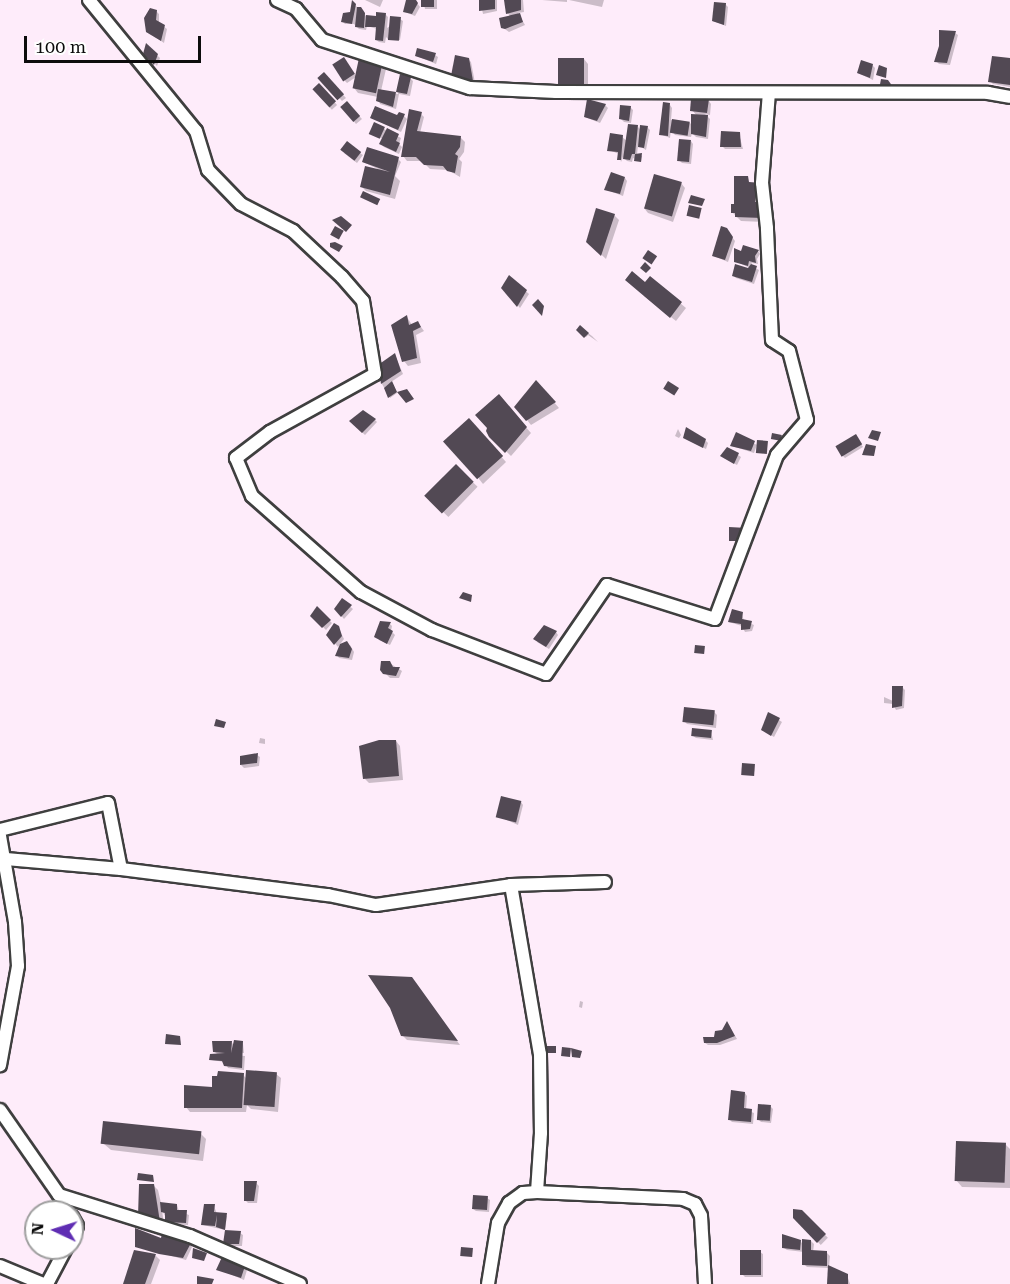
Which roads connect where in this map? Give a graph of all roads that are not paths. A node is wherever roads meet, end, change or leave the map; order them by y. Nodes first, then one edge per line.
1 (89, 0) edge
2 (277, 0) edge
3 (770, 93) junction
4 (1010, 97) edge
5 (0, 830) edge
6 (0, 836) edge
7 (6, 859) junction
8 (121, 869) junction
9 (605, 882) dead end
10 (511, 885) junction
11 (0, 1065) edge
12 (0, 1110) edge
13 (537, 1192) junction
14 (59, 1195) junction
15 (62, 1200) edge
16 (59, 1260) edge
17 (0, 1266) edge
18 (277, 1279) edge
19 (45, 1284) edge
20 (300, 1284) edge
21 (488, 1284) edge
22 (705, 1284) edge

1 - 3 street
2 - 3 street
3 - 4 street
5 - 8 street
6 - 7 street
7 - 8 street
7 - 11 street
8 - 10 street
9 - 10 street
10 - 13 street
12 - 14 street
13 - 21 street
13 - 22 street
14 - 15 street
14 - 18 street
16 - 19 street
17 - 19 street
18 - 20 street

